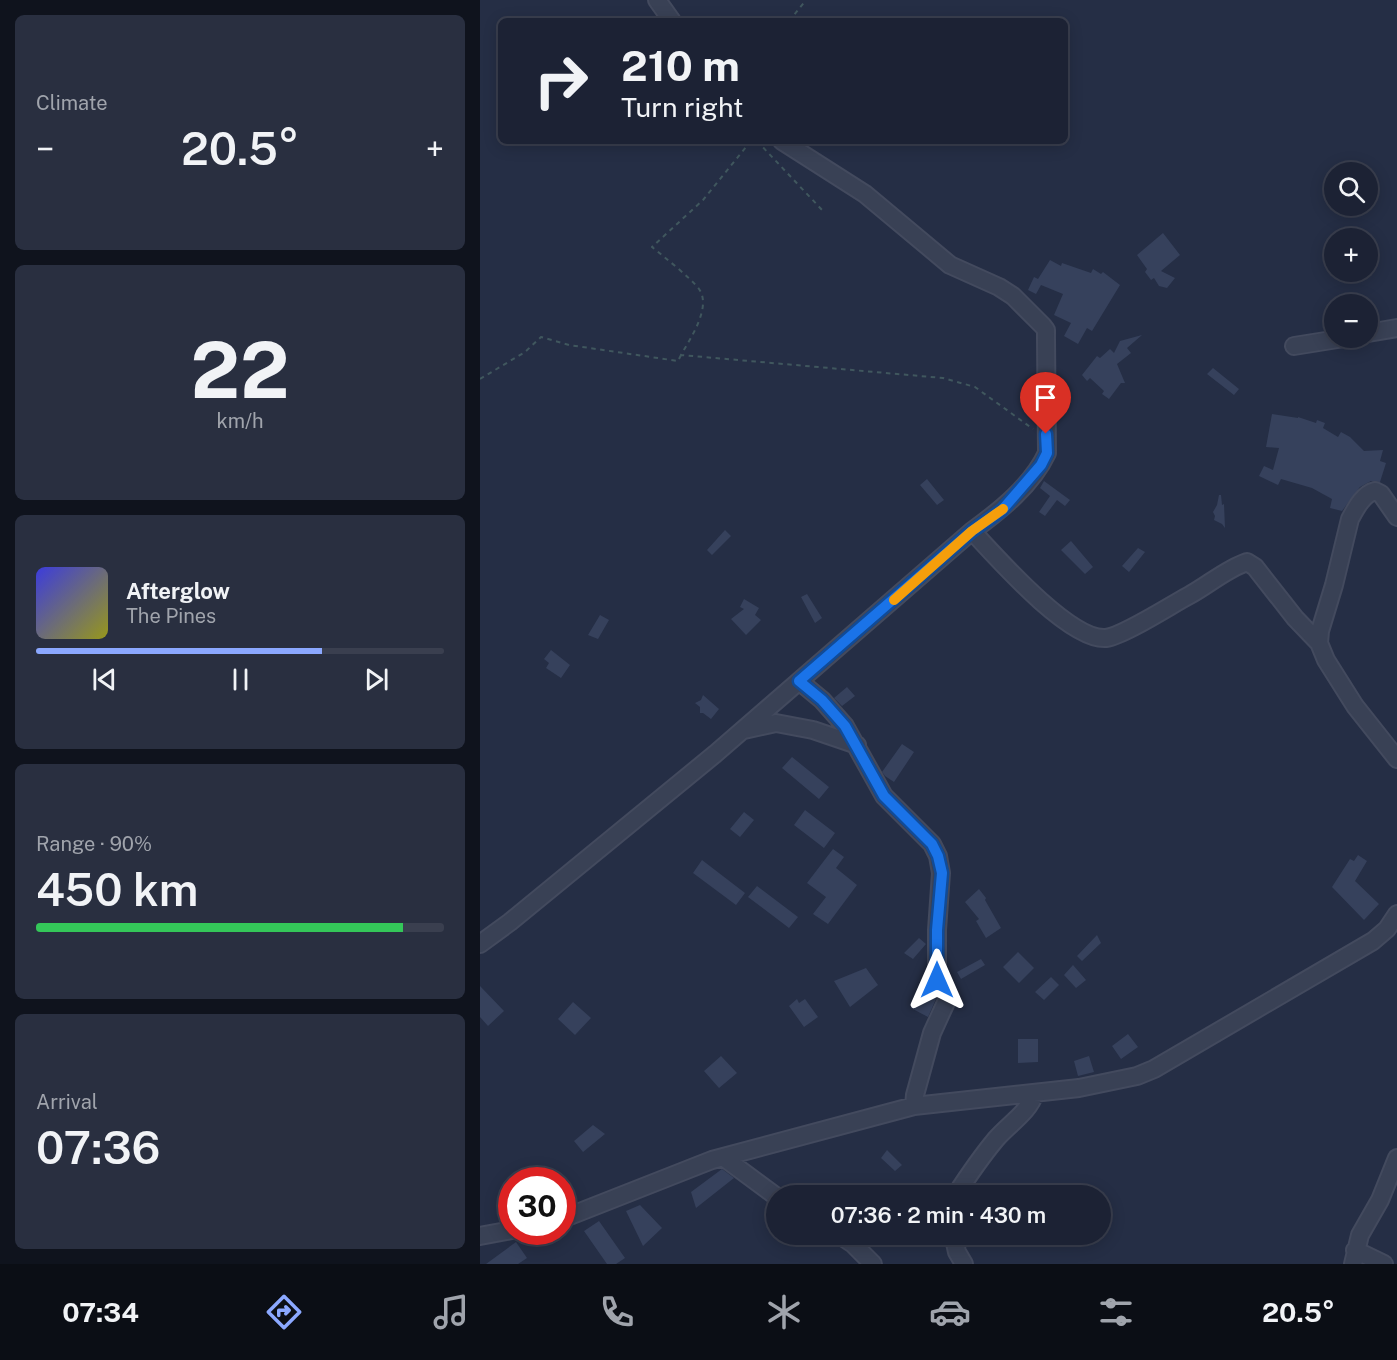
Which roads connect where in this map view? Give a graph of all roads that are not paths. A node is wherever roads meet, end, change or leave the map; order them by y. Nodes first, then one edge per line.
1 (657, 0) edge
2 (670, 18) edge
3 (787, 144) edge
4 (1397, 328) edge
5 (1378, 331) edge
6 (1324, 341) edge
7 (1294, 346) dead end
8 (1397, 516) edge
9 (972, 531) junction
10 (1319, 643) junction
11 (799, 681) junction
12 (742, 730) junction
13 (857, 745) junction
14 (1397, 759) edge
15 (1397, 914) edge
16 (1397, 934) edge
17 (1373, 941) junction
18 (480, 944) edge
19 (1035, 1093) junction
20 (914, 1106) junction
21 (723, 1157) junction
22 (1397, 1158) edge
23 (963, 1185) edge
24 (766, 1189) edge
25 (576, 1214) edge
26 (498, 1233) edge
27 (480, 1236) edge
28 (855, 1245) edge
29 (955, 1245) edge
30 (1354, 1257) edge
31 (873, 1264) edge
32 (964, 1264) edge
33 (1384, 1264) edge

1 - 2 street
3 - 9 street
4 - 5 street
6 - 7 street
8 - 10 street
9 - 10 street
9 - 11 street
10 - 14 street
11 - 12 street
11 - 13 street
12 - 13 street
12 - 18 street
13 - 20 street
15 - 17 street
16 - 17 street
17 - 19 street
19 - 20 street
19 - 23 street
20 - 21 street
21 - 24 street
21 - 25 street
22 - 30 street
26 - 27 street
28 - 31 street
29 - 32 street
30 - 33 street

